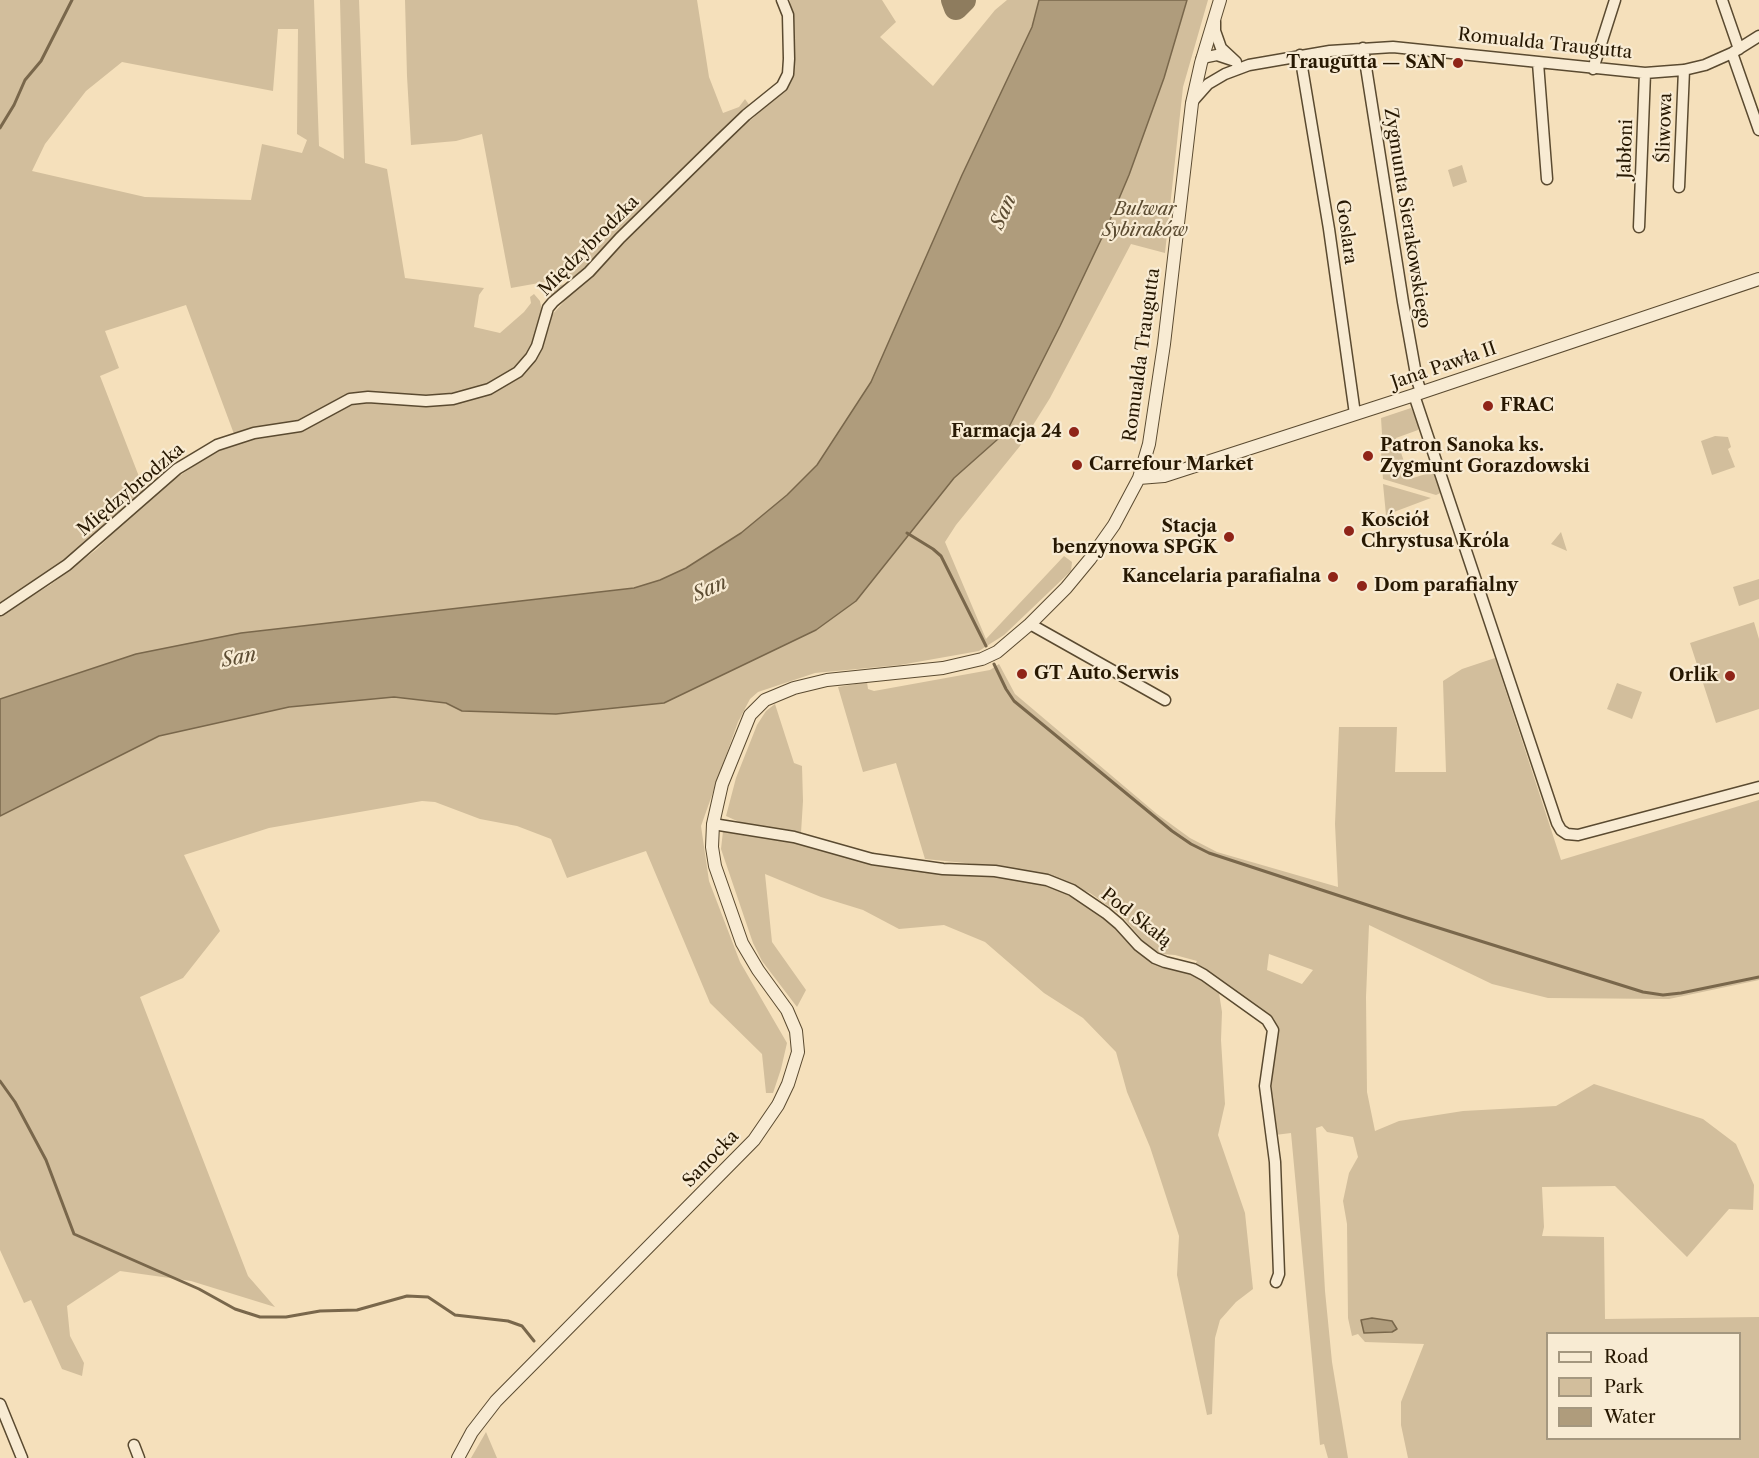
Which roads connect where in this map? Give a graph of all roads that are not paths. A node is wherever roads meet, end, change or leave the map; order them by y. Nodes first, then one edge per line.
1 (782, 0) edge
2 (1220, 0) edge
3 (1615, 0) edge
4 (1722, 0) edge
5 (1215, 14) junction
6 (1759, 36) edge
7 (1363, 48) junction
8 (1735, 51) junction
9 (1300, 55) junction
10 (1202, 61) junction
11 (1236, 62) junction
12 (1538, 63) junction
13 (1249, 65) junction
14 (1593, 69) junction
15 (1684, 70) junction
16 (1645, 73) junction
17 (1226, 74) junction
18 (1192, 104) junction
19 (1759, 130) edge
20 (1547, 179) dead end
21 (1679, 187) dead end
22 (1639, 227) dead end
23 (1759, 279) edge
24 (1418, 394) junction
25 (1355, 414) junction
26 (1139, 478) junction
27 (0, 610) edge
28 (1030, 624) junction
29 (1165, 700) dead end
30 (1759, 787) edge
31 (713, 824) junction
32 (1276, 1282) dead end
33 (0, 1404) edge
34 (134, 1445) dead end
35 (22, 1458) edge
36 (140, 1458) edge
37 (458, 1458) edge

1 - 27 street, Międzybrodzka
2 - 5 street
3 - 14 street
4 - 8 street
5 - 10 street
5 - 11 street
6 - 8 street, Romualda Traugutta
7 - 9 street, Romualda Traugutta
7 - 12 street, Romualda Traugutta
7 - 24 street, Zygmunta Sierakowskiego
8 - 15 street, Romualda Traugutta
8 - 19 street
9 - 13 street, Romualda Traugutta
9 - 25 street, Goslara
10 - 11 street, Romualda Traugutta
10 - 17 street
10 - 18 street, Romualda Traugutta
11 - 13 street, Romualda Traugutta
12 - 14 street, Romualda Traugutta
12 - 20 street
13 - 17 street, Romualda Traugutta
14 - 16 street, Romualda Traugutta
15 - 16 street, Romualda Traugutta
15 - 21 street, Śliwowa
16 - 22 street, Jabłoni
17 - 18 street, Romualda Traugutta
18 - 26 street, Romualda Traugutta
23 - 24 street, Jana Pawła II
24 - 25 street, Jana Pawła II
24 - 30 street, Zygmunta Sierakowskiego
25 - 26 street, Jana Pawła II
26 - 28 street, Romualda Traugutta
28 - 29 street
28 - 31 street, Romualda Traugutta
31 - 32 street, Pod Skałą
31 - 37 street, Sanocka
33 - 35 street
34 - 36 street

